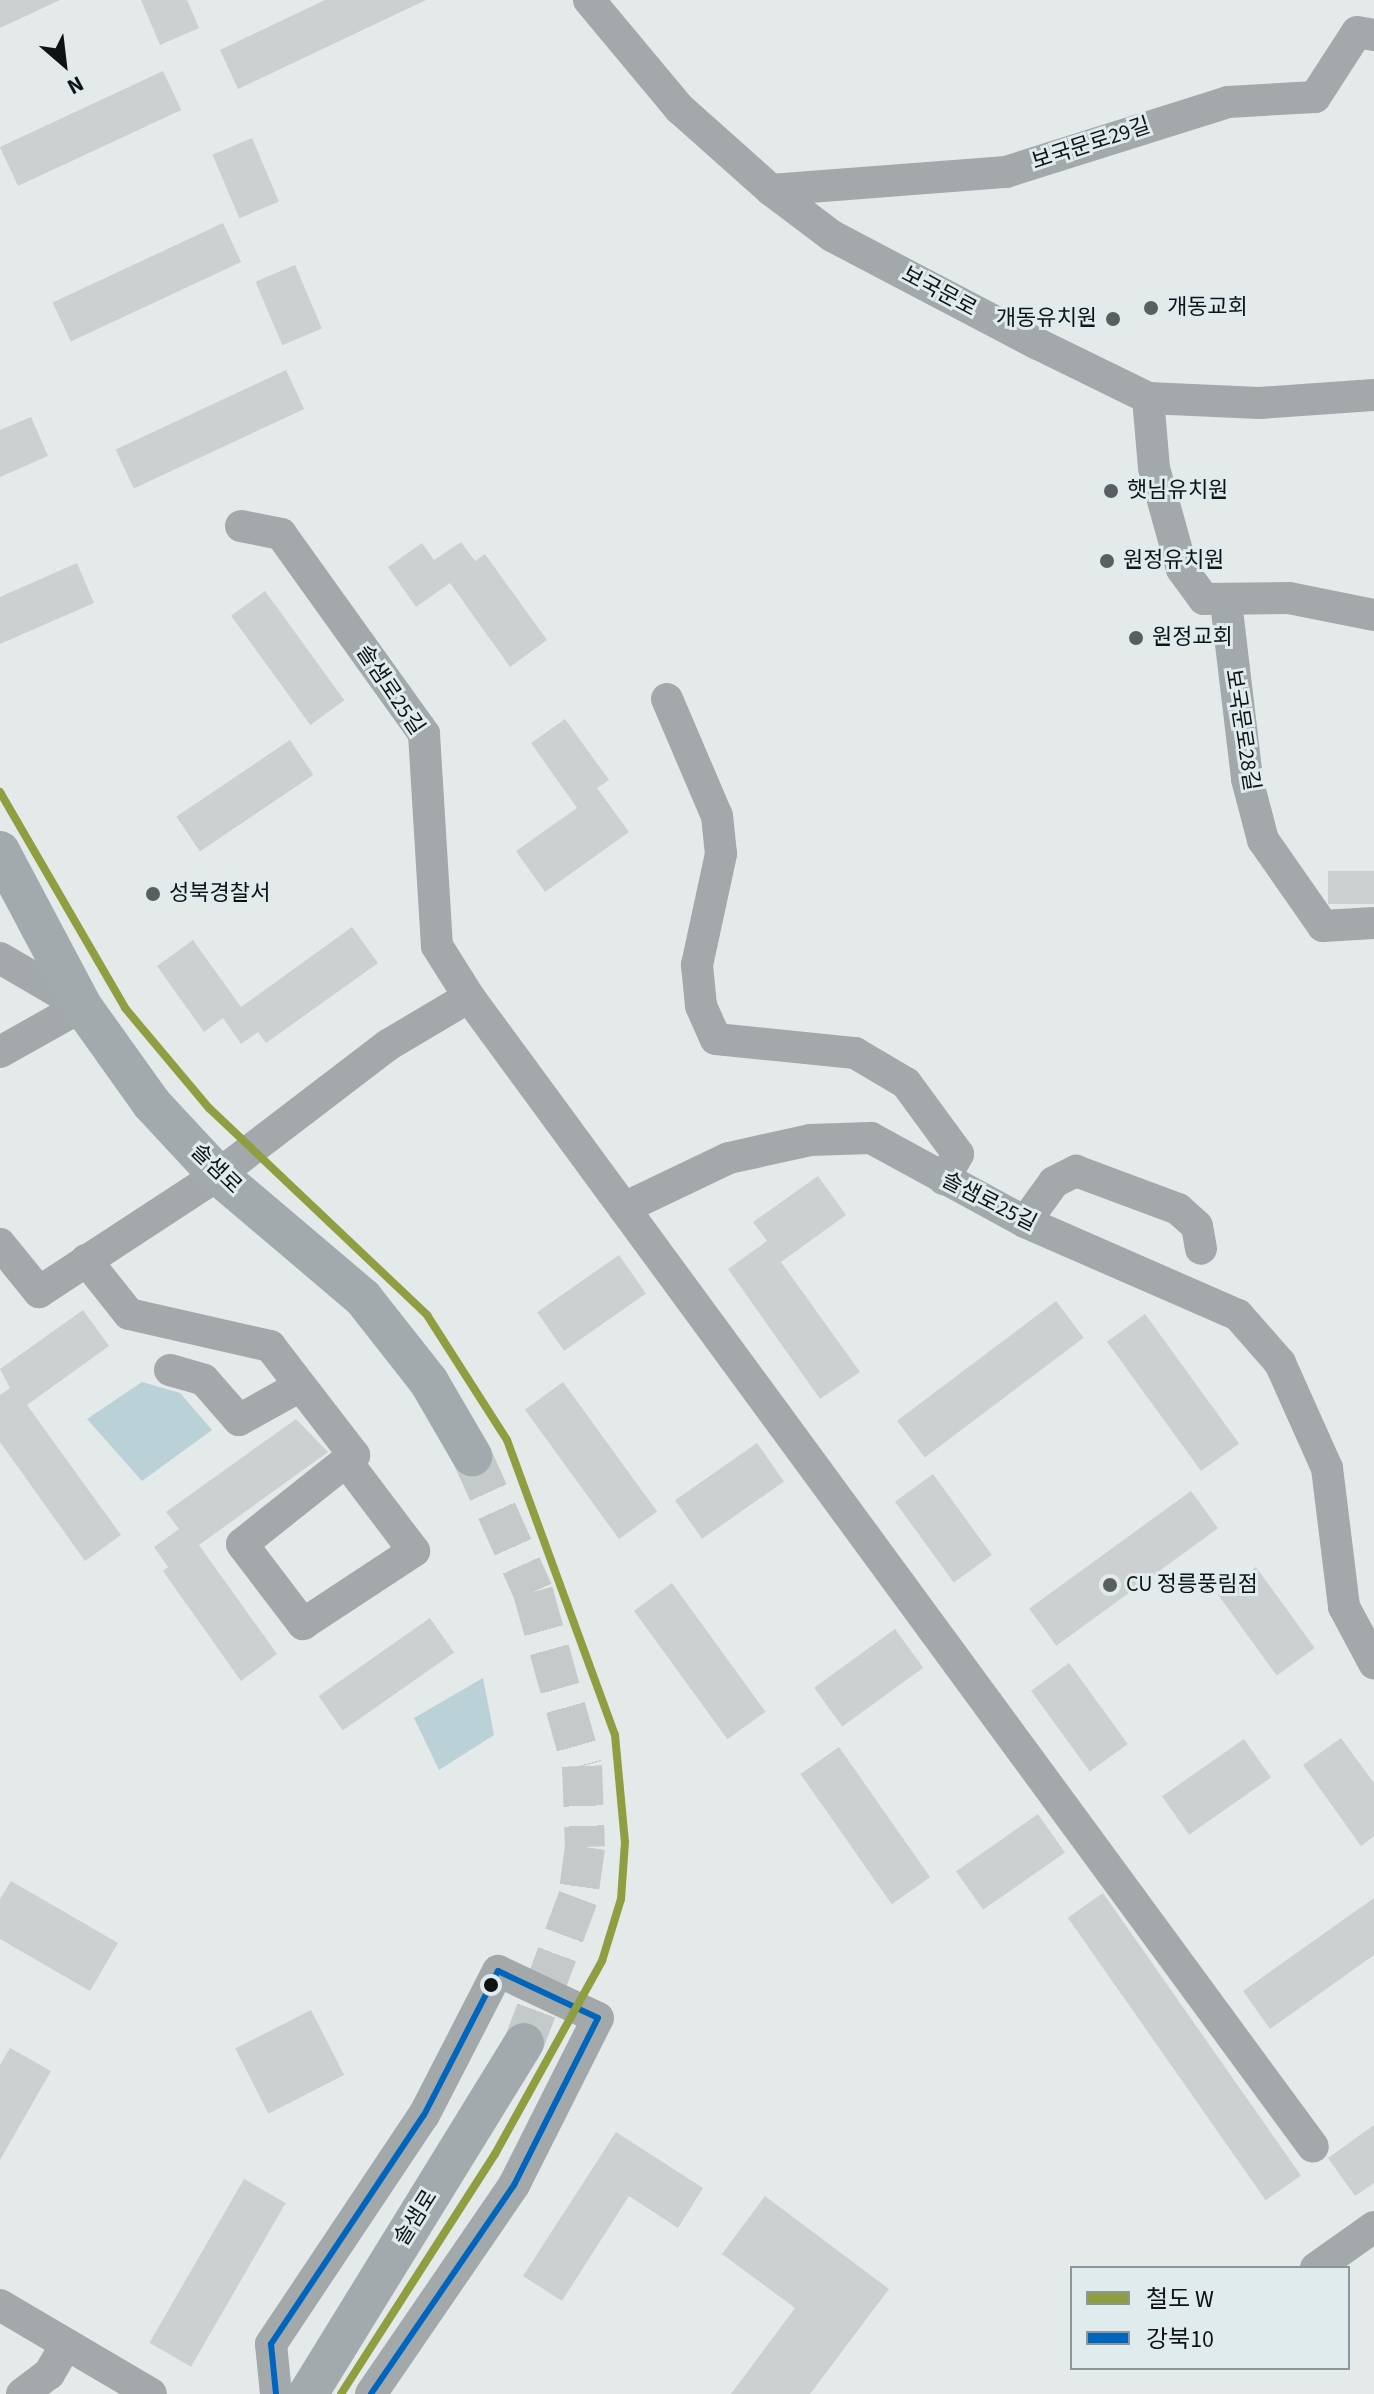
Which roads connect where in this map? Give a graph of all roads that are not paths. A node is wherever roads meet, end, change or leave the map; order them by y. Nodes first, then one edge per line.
1 (589, 0) edge
2 (1374, 35) edge
3 (771, 190) junction
4 (1374, 395) edge
5 (1148, 398) junction
6 (241, 526) dead end
7 (1226, 602) junction
8 (1374, 615) edge
9 (667, 699) dead end
10 (0, 851) edge
11 (1374, 923) edge
12 (0, 958) edge
13 (469, 997) junction
14 (82, 1006) junction
15 (0, 1052) edge
16 (218, 1175) junction
17 (944, 1179) junction
18 (624, 1208) junction
19 (1025, 1222) junction
20 (0, 1244) edge
21 (1201, 1249) dead end
22 (86, 1260) junction
23 (170, 1370) dead end
24 (300, 1386) junction
25 (472, 1456) tunnel mouth
26 (346, 1461) junction
27 (1359, 1606) edge
28 (1374, 1663) edge
29 (524, 2043) tunnel mouth
30 (1313, 2147) dead end
31 (1374, 2227) edge
32 (1319, 2266) edge
33 (0, 2305) edge
34 (66, 2345) junction
35 (22, 2394) edge
36 (151, 2394) edge
37 (276, 2394) edge
38 (308, 2394) edge
39 (371, 2394) edge

1 - 3 street, 보국문로
2 - 3 street, 보국문로29길
3 - 5 street, 보국문로
4 - 5 street, 보국문로
5 - 7 street
6 - 13 street, 솔샘로25길
7 - 8 street
7 - 11 street, 보국문로28길
9 - 17 street
10 - 14 main road, 솔샘로
12 - 14 street
13 - 16 street
13 - 18 street, 솔샘로25길
14 - 15 street
14 - 16 main road, 솔샘로
16 - 22 street
16 - 25 main road, 솔샘로
17 - 18 street, 솔샘로25길
17 - 19 street, 솔샘로25길
18 - 30 street
19 - 21 street
19 - 27 street, 솔샘로25길
20 - 22 street
22 - 24 street
23 - 24 street
24 - 26 street
26 - 26 street
27 - 28 street, 솔샘로25길
29 - 38 main road, 솔샘로
31 - 32 street
33 - 34 street
34 - 35 street
34 - 36 street
37 - 39 street

